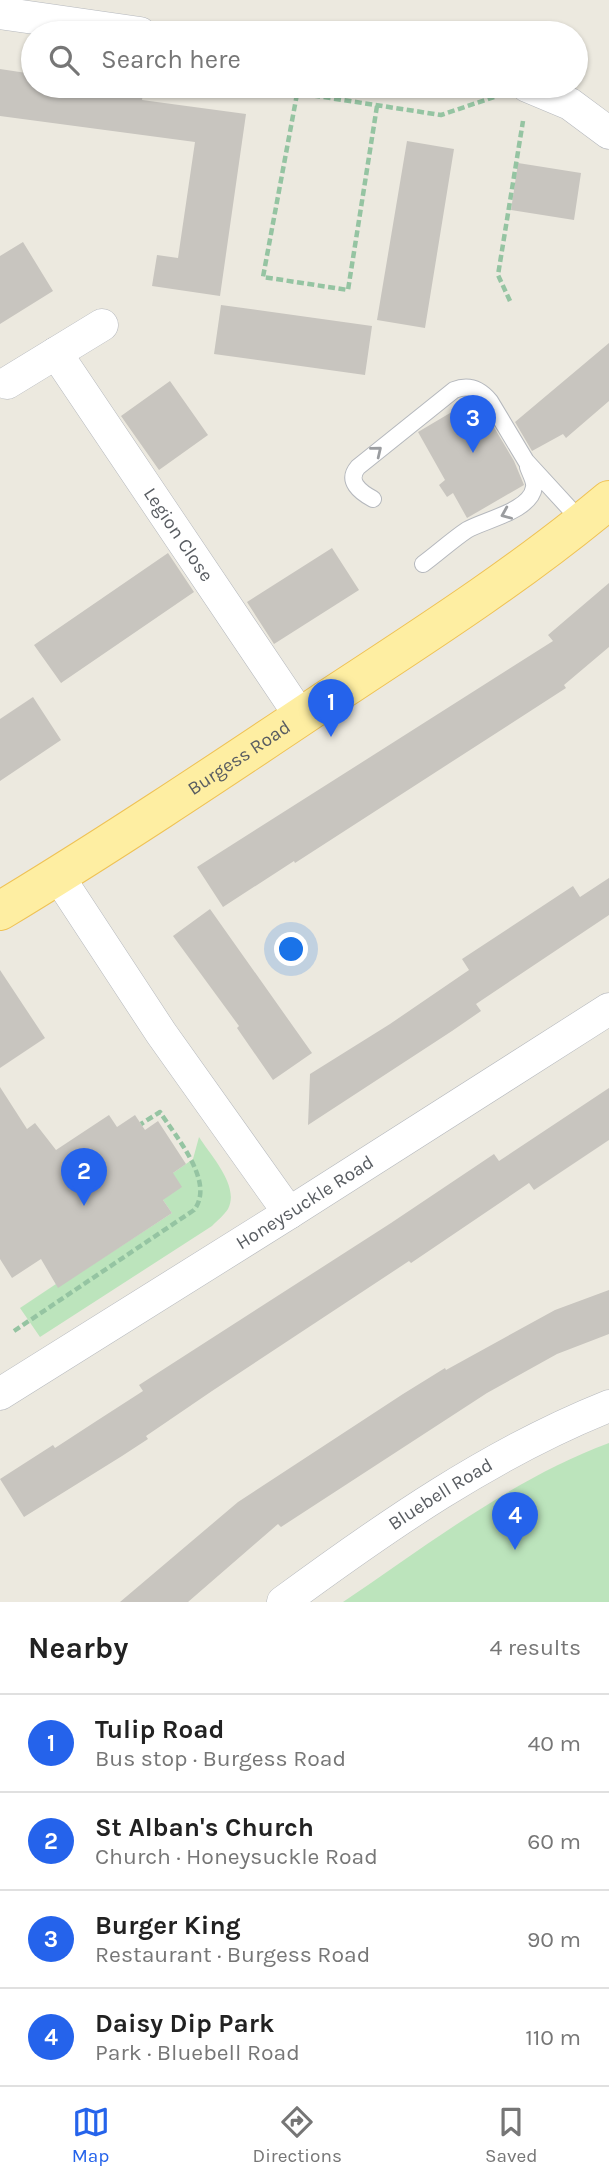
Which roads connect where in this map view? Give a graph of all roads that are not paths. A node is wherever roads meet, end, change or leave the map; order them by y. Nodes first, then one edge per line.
1 (0, 13) edge
2 (56, 21) edge
3 (556, 98) edge
4 (609, 132) edge
5 (102, 325) dead end
6 (56, 353) junction
7 (7, 383) dead end
8 (526, 461) junction
9 (373, 499) dead end
10 (596, 511) edge
11 (423, 564) dead end
12 (301, 717) junction
13 (58, 876) junction
14 (0, 911) edge
15 (609, 1009) edge
16 (289, 1213) junction
17 (0, 1394) edge
18 (609, 1406) edge
19 (283, 1602) edge

1 - 2 street
3 - 4 street
5 - 6 street
6 - 7 street
6 - 12 street, Legion Close
9 -> 8 lane
8 - 10 lane
8 -> 11 lane
10 - 12 main road, Burgess Road
12 - 13 main road, Burgess Road
13 - 14 main road, Burgess Road
13 - 16 street
15 - 16 street, Honeysuckle Road
16 - 17 street, Honeysuckle Road
18 - 19 street, Bluebell Road

